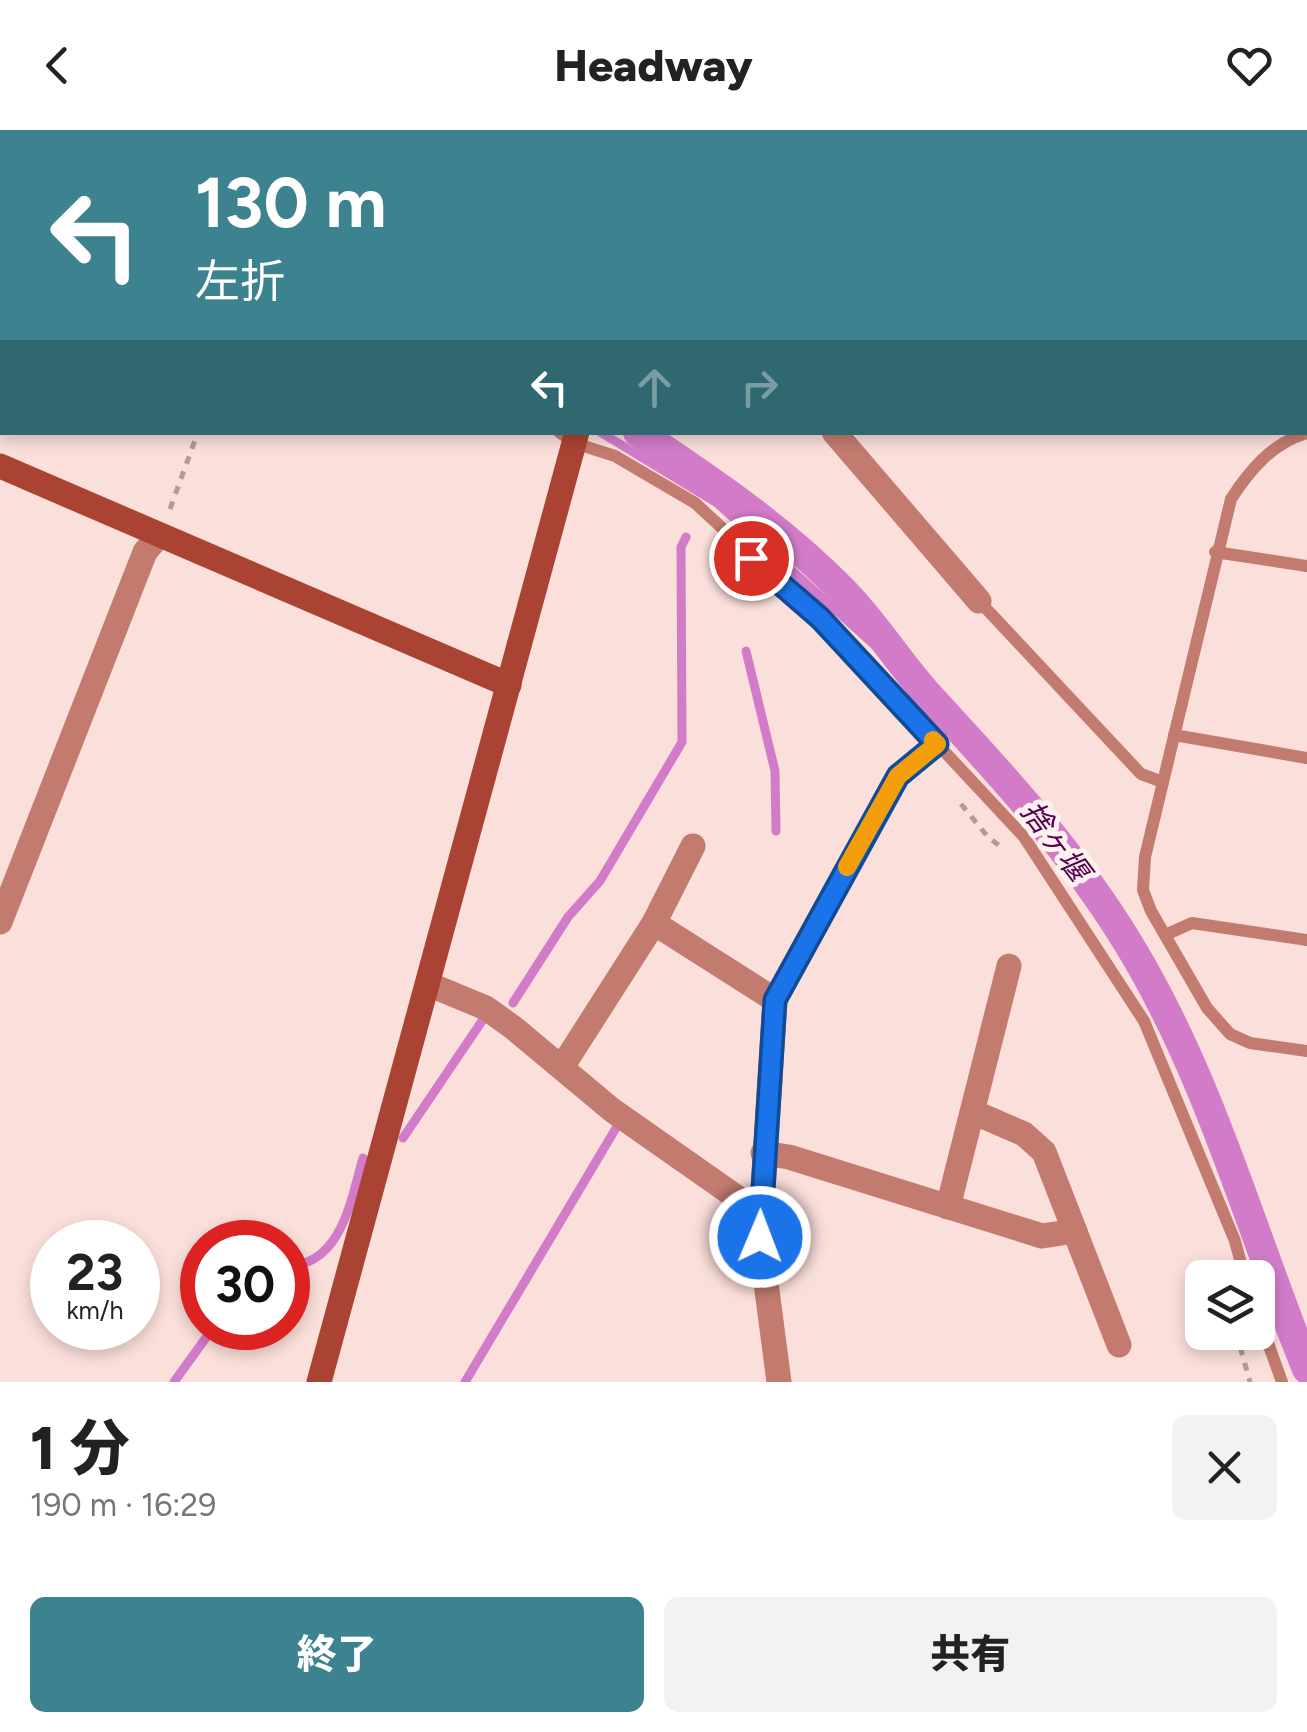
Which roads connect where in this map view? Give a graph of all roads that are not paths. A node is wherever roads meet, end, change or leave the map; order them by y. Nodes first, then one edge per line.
1 (837, 435) edge
2 (1302, 435) edge
3 (571, 436) edge
4 (0, 466) edge
5 (159, 534) junction
6 (1215, 552) junction
7 (1307, 566) edge
8 (979, 601) joint
9 (509, 685) junction
10 (1174, 736) junction
11 (937, 744) junction
12 (1307, 758) edge
13 (1163, 782) junction
14 (693, 846) dead end
15 (0, 922) edge
16 (654, 923) junction
17 (1165, 935) junction
18 (1307, 940) edge
19 (1009, 966) dead end
20 (428, 984) junction
21 (775, 1000) junction
22 (1307, 1051) edge
23 (562, 1068) junction
24 (973, 1112) junction
25 (763, 1153) junction
26 (948, 1207) junction
27 (760, 1209) junction
28 (1075, 1231) junction
29 (1240, 1260) edge
30 (1119, 1345) dead end
31 (1271, 1350) edge
32 (319, 1382) edge
33 (779, 1382) edge
34 (1282, 1382) edge

1 - 8 street
2 - 6 lane
3 - 9 street
3 - 11 lane
4 - 5 street
5 - 9 street
5 - 15 street
6 - 7 lane
6 - 10 lane
8 - 13 lane
9 - 20 street
10 - 12 lane
10 - 13 lane
11 - 21 lane
11 - 29 lane
13 - 17 lane
14 - 16 street
16 - 21 street
16 - 23 street
17 - 18 lane
17 - 22 lane
19 - 24 street
20 - 23 street
20 - 32 street
21 - 25 street
23 - 27 street
24 - 26 street
24 - 28 street
25 - 26 street
25 - 27 street
26 - 28 street
27 - 33 street
28 - 30 street
31 - 34 lane

